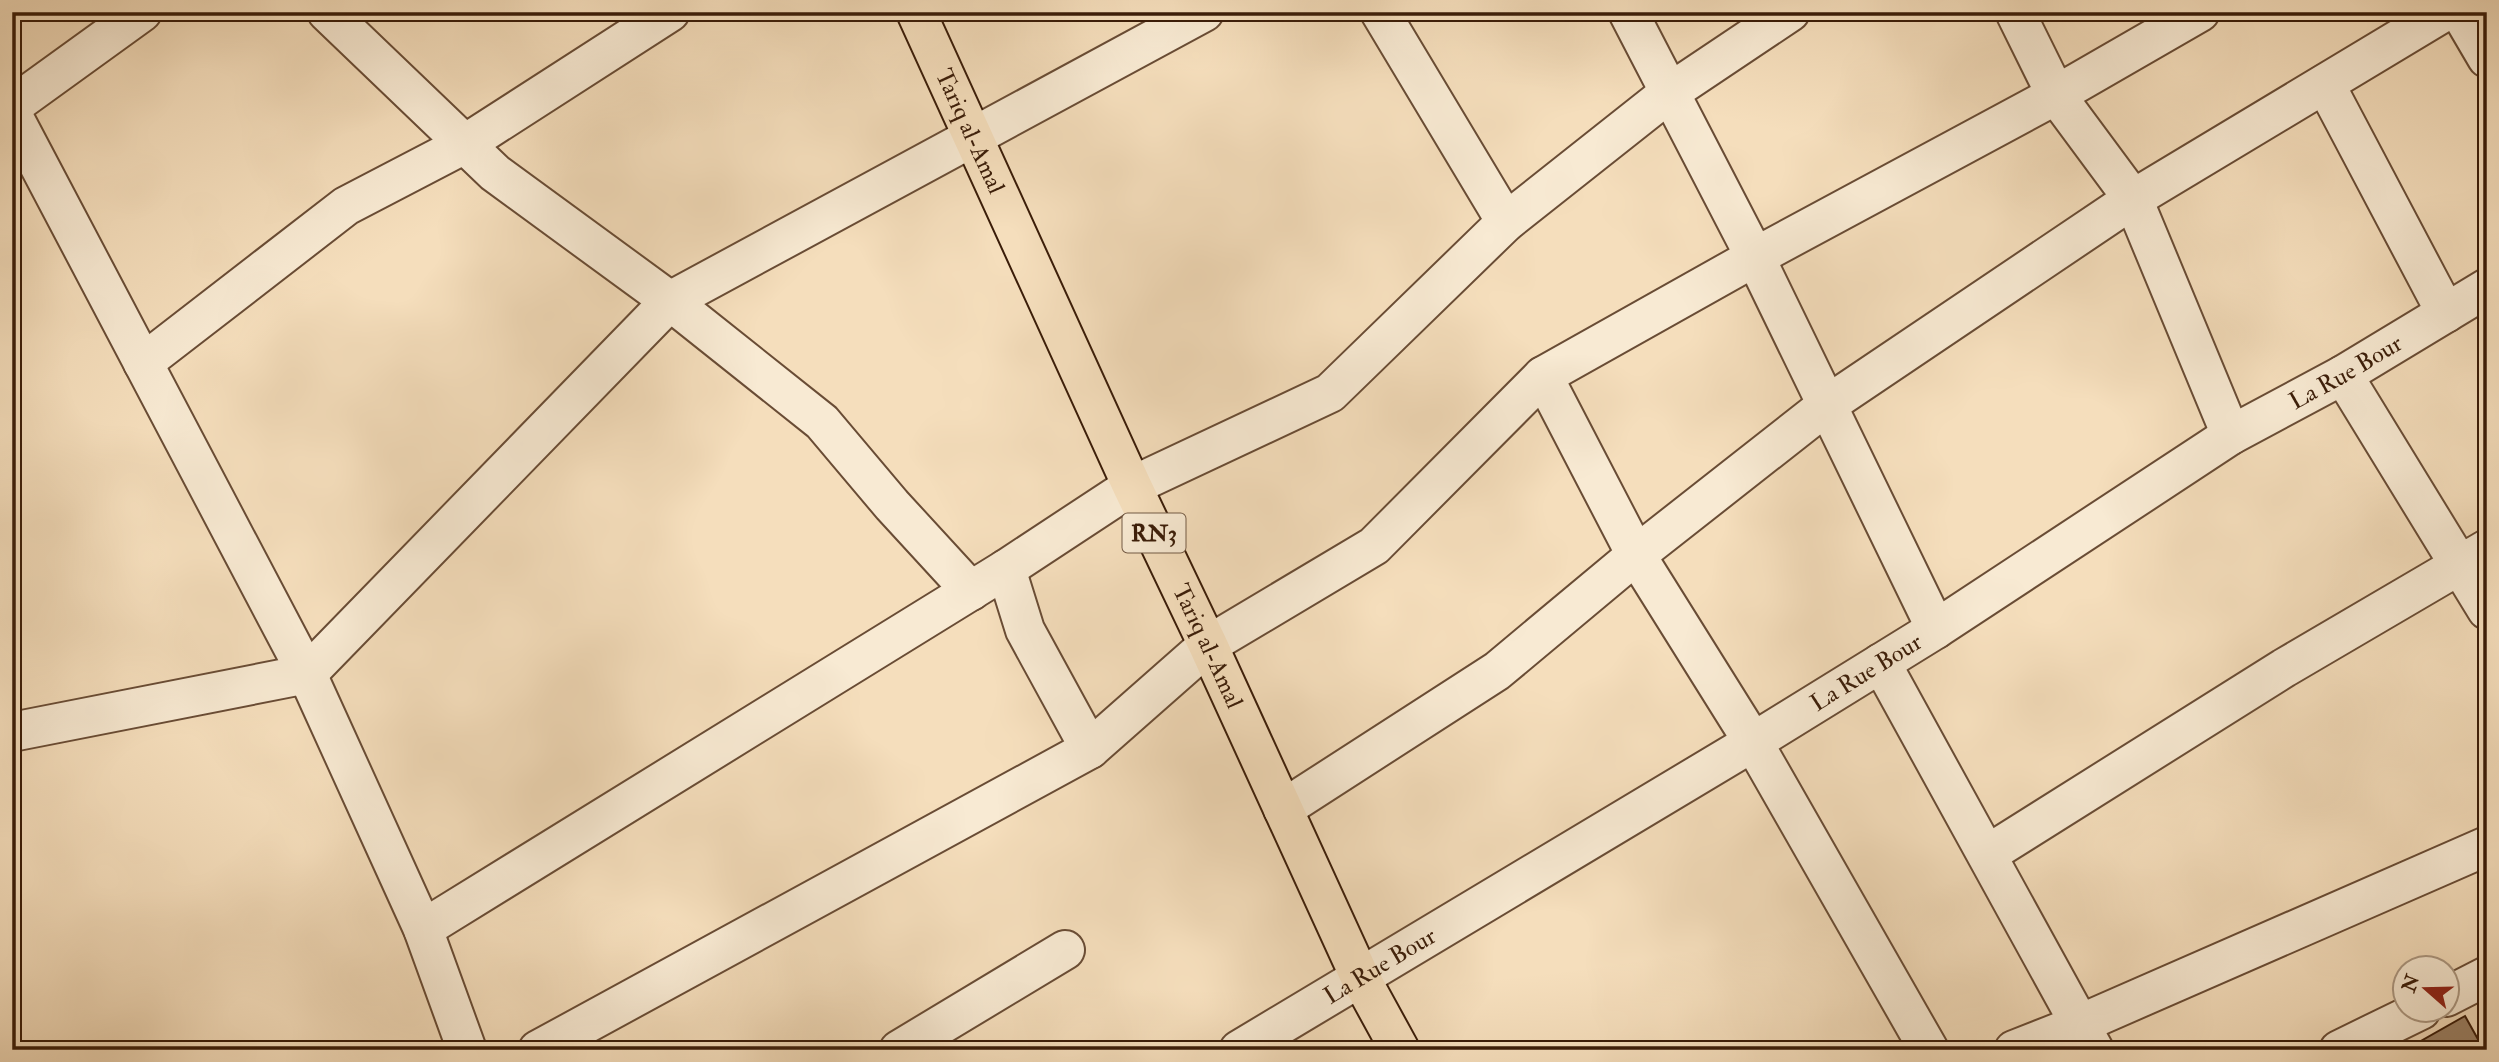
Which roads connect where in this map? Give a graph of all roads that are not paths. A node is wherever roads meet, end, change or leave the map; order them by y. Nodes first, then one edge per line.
1 (142, 12) edge
2 (327, 12) edge
3 (670, 12) edge
4 (916, 12) edge
5 (1204, 12) edge
6 (1380, 12) edge
7 (1628, 12) edge
8 (1790, 12) edge
9 (2015, 12) edge
10 (2200, 12) edge
11 (2444, 12) edge
12 (2460, 12) edge
13 (2487, 58) edge
14 (2325, 84) junction
15 (1669, 93) junction
16 (2056, 95) junction
17 (12, 106) edge
18 (12, 114) edge
19 (974, 137) junction
20 (465, 144) junction
21 (2133, 200) junction
22 (1506, 222) junction
23 (1755, 257) junction
24 (2487, 288) edge
25 (670, 301) junction
26 (2446, 313) junction
27 (143, 363) junction
28 (2343, 375) junction
29 (1543, 376) junction
30 (1827, 405) junction
31 (2231, 435) junction
32 (1132, 486) junction
33 (1636, 555) junction
34 (2473, 557) edge
35 (1006, 569) junction
36 (971, 591) junction
37 (2487, 610) edge
38 (1936, 629) junction
39 (1208, 645) junction
40 (1881, 663) junction
41 (307, 674) junction
42 (12, 732) edge
43 (1753, 742) junction
44 (1090, 748) junction
45 (1283, 809) junction
46 (2487, 846) edge
47 (1987, 854) junction
48 (423, 929) junction
49 (1065, 950) dead end
50 (2487, 976) edge
51 (1360, 977) junction
52 (2460, 990) edge
53 (2392, 1024) edge
54 (2087, 1037) edge
55 (903, 1049) edge
56 (467, 1050) edge
57 (538, 1050) edge
58 (1239, 1050) edge
59 (1400, 1050) edge
60 (1929, 1050) edge
61 (2014, 1050) edge
62 (2339, 1050) edge

1 - 17 street
2 - 20 street
3 - 20 street
4 - 19 highway, Tariq al-Amal / RN3
5 - 19 street
6 - 22 street
7 - 15 street
8 - 15 street
9 - 16 street
10 - 16 street
11 - 14 street
12 - 13 street
14 - 21 street
14 - 26 street
15 - 22 street
15 - 23 street
16 - 21 street
16 - 23 street
18 - 27 street
19 - 25 street
19 - 32 highway, Tariq al-Amal / RN3
20 - 25 street
20 - 27 street
21 - 30 street
21 - 31 street
22 - 32 street
23 - 29 street
23 - 30 street
24 - 26 street, La Rue Bour
25 - 36 street
25 - 41 street
26 - 28 street, La Rue Bour
27 - 41 street
28 - 31 street, La Rue Bour
28 - 34 street
29 - 33 street
29 - 39 street
30 - 33 street
30 - 38 street
31 - 38 street, La Rue Bour
32 - 35 street
32 - 39 highway, Tariq al-Amal / RN3
33 - 43 street
33 - 45 street
34 - 37 street
34 - 47 street
35 - 36 street
35 - 44 street
36 - 48 street
38 - 40 street, La Rue Bour
39 - 44 street
39 - 45 highway, Tariq al-Amal / RN3
40 - 43 street, La Rue Bour
40 - 47 street
41 - 42 street
41 - 48 street
43 - 51 street, La Rue Bour
43 - 60 street
44 - 57 street
45 - 51 highway, Tariq al-Amal / RN3
46 - 54 street
47 - 54 street
48 - 56 street
49 - 55 street
50 - 52 street
51 - 58 street, La Rue Bour
51 - 59 highway, Tariq al-Amal / RN3
53 - 62 street
54 - 61 street

